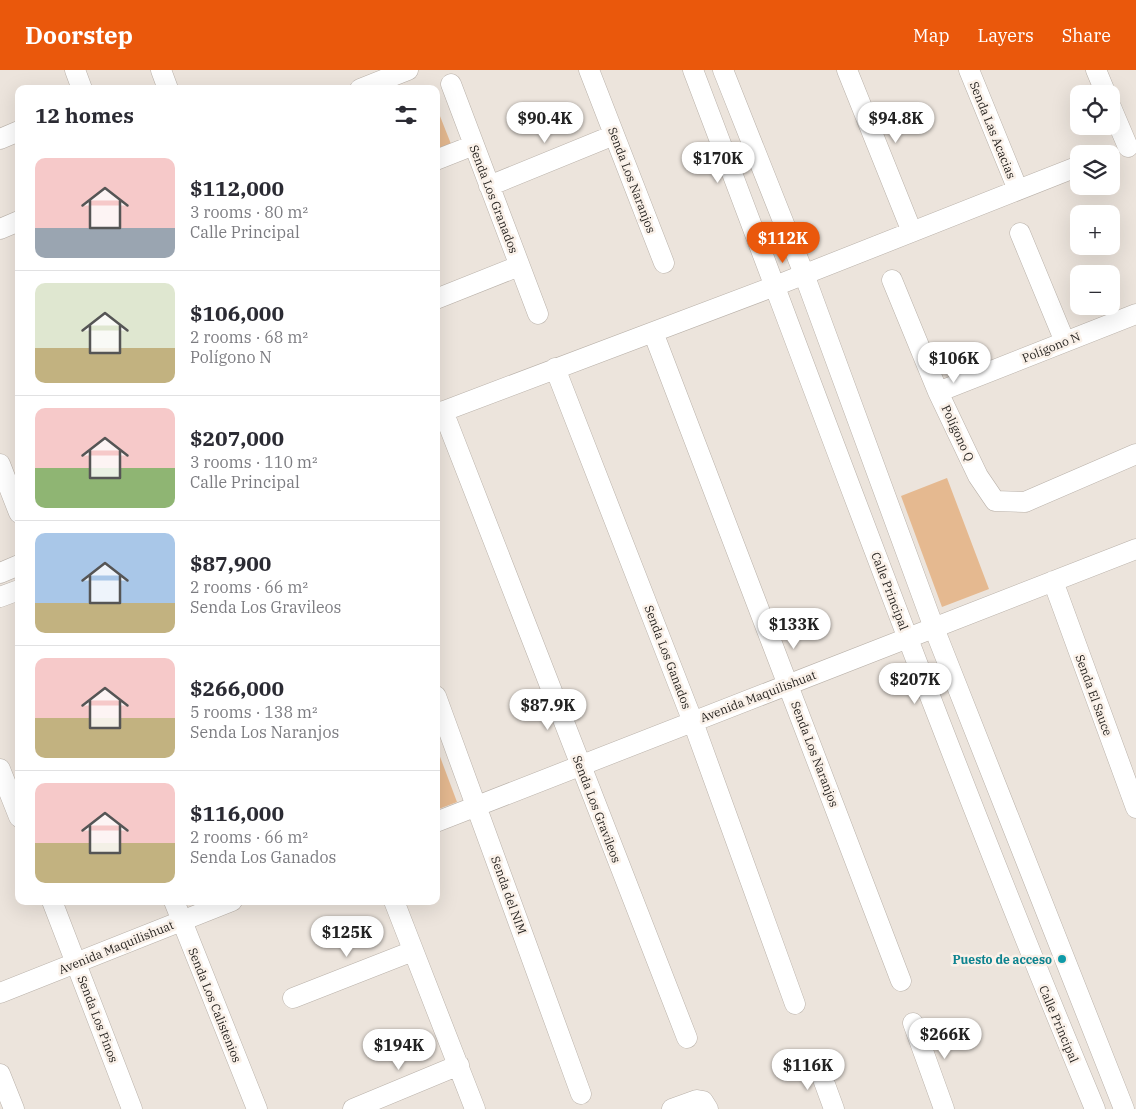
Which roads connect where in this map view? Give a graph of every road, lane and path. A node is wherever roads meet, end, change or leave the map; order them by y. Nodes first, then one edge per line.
1 (76, 70) edge
2 (161, 70) edge
3 (408, 70) edge
4 (589, 70) edge
5 (693, 70) edge
6 (723, 70) edge
7 (847, 70) edge
8 (969, 70) edge
9 (1096, 70) edge
10 (451, 84) dead end
11 (81, 85) edge
12 (167, 85) edge
13 (370, 85) edge
14 (1102, 85) edge
15 (15, 132) edge
16 (1120, 133) edge
17 (614, 135) junction
18 (0, 138) edge
19 (474, 145) junction
20 (1125, 148) edge
21 (440, 158) edge
22 (1070, 170) edge
23 (489, 186) junction
24 (1018, 190) junction
25 (15, 223) edge
26 (0, 229) edge
27 (912, 232) junction
28 (1020, 233) dead end
29 (664, 262) dead end
30 (519, 266) junction
31 (804, 274) junction
32 (892, 280) dead end
33 (775, 286) junction
34 (440, 297) edge
35 (538, 314) dead end
36 (1136, 314) edge
37 (653, 332) junction
38 (1065, 342) junction
39 (555, 368) junction
40 (938, 392) junction
41 (440, 412) edge
42 (1136, 454) edge
43 (0, 464) edge
44 (15, 502) edge
45 (1136, 549) edge
46 (15, 566) edge
47 (0, 572) edge
48 (1052, 581) junction
49 (15, 591) edge
50 (0, 597) edge
51 (934, 628) junction
52 (908, 638) junction
53 (788, 684) junction
54 (440, 707) edge
55 (693, 722) junction
56 (580, 766) junction
57 (0, 769) edge
58 (15, 806) edge
59 (477, 806) junction
60 (1136, 808) edge
61 (440, 820) edge
62 (54, 905) edge
63 (176, 905) edge
64 (222, 905) edge
65 (396, 905) edge
66 (182, 921) junction
67 (413, 951) junction
68 (76, 963) junction
69 (1070, 976) junction
70 (901, 981) dead end
71 (1043, 985) junction
72 (0, 994) edge
73 (294, 998) dead end
74 (795, 1004) dead end
75 (913, 1023) dead end
76 (686, 1038) dead end
77 (816, 1060) dead end
78 (459, 1065) junction
79 (0, 1074) edge
80 (581, 1094) dead end
81 (705, 1105) edge
82 (14, 1109) edge
83 (132, 1109) edge
84 (257, 1109) edge
85 (353, 1109) edge
86 (475, 1109) edge
87 (672, 1109) edge
88 (834, 1109) edge
89 (944, 1109) edge
90 (1095, 1109) edge
91 (1124, 1109) edge

1 - 11 street
2 - 12 street
3 - 13 street
4 - 17 street, Senda Los Naranjos
5 - 33 street, Calle Principal
6 - 31 street
7 - 27 street
8 - 24 street, Senda Las Acacias
9 - 14 street
10 - 19 street, Senda Los Granados
15 - 18 street
16 - 20 street
17 - 23 street
17 - 29 street, Senda Los Naranjos
19 - 21 street
19 - 23 street, Senda Los Granados
22 - 24 street
23 - 30 street, Senda Los Granados
24 - 27 street
25 - 26 street
27 - 31 street
28 - 38 street
30 - 34 street
30 - 35 street, Senda Los Granados
31 - 33 street
31 - 51 street
32 - 40 street, Polígono Q
33 - 37 street
33 - 52 street, Calle Principal
36 - 38 street, Polígono N
37 - 39 street
37 - 53 street, Senda Los Naranjos
38 - 40 street, Polígono N
39 - 41 street
39 - 55 street, Senda Los Ganados
40 - 42 street, Polígono Q
41 - 56 street, Senda Los Gravileos
43 - 44 street
45 - 48 street, Avenida Maquilishuat
46 - 47 street
48 - 51 street, Avenida Maquilishuat
48 - 60 street, Senda El Sauce
49 - 50 street
51 - 52 street, Avenida Maquilishuat
51 - 69 street
52 - 53 street, Avenida Maquilishuat
52 - 71 street, Calle Principal
53 - 55 street, Avenida Maquilishuat
53 - 70 street, Senda Los Naranjos
54 - 59 street, Senda del NIM
55 - 56 street, Avenida Maquilishuat
55 - 74 street, Senda Los Ganados
56 - 59 street, Avenida Maquilishuat
56 - 76 street, Senda Los Gravileos
57 - 58 street
59 - 61 street, Avenida Maquilishuat
59 - 80 street, Senda del NIM
62 - 68 street, Senda Los Pinos
63 - 66 street, Senda Los Calistenios
64 - 66 street, Avenida Maquilishuat
65 - 67 street
66 - 68 street, Avenida Maquilishuat
66 - 84 street, Senda Los Calistenios
67 - 73 street
67 - 78 street
68 - 72 street, Avenida Maquilishuat
68 - 83 street, Senda Los Pinos
69 - 71 street
69 - 91 street
71 - 90 street, Calle Principal
75 - 89 street
77 - 88 street
78 - 85 street
78 - 86 street
79 - 82 street
81 - 87 street

